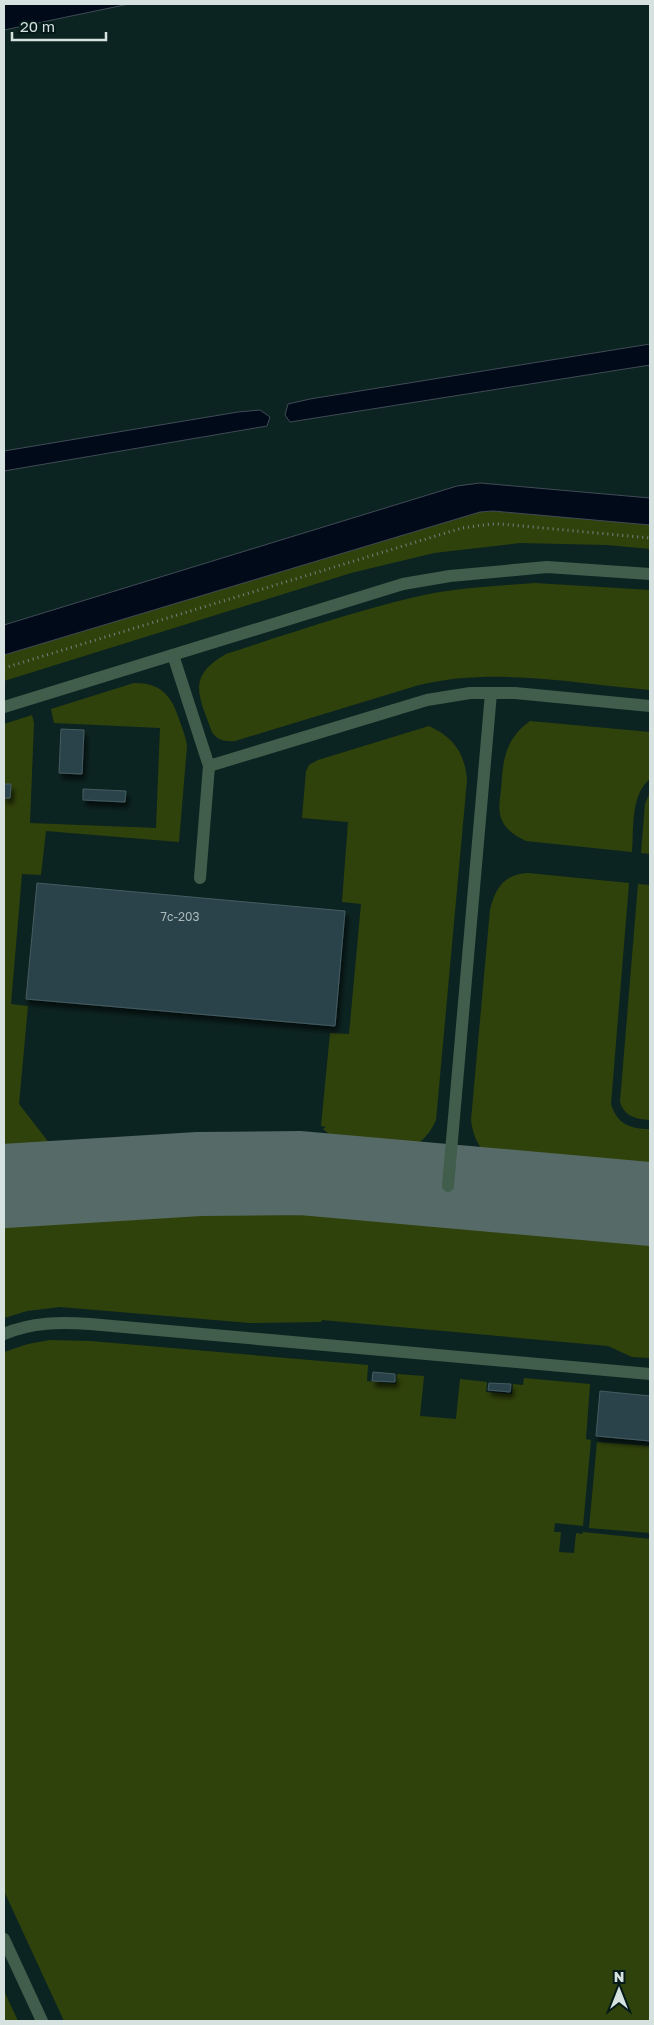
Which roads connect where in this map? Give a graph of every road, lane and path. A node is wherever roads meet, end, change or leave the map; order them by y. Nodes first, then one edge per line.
1 (650, 538) edge
2 (650, 574) edge
3 (173, 655) junction
4 (4, 668) edge
5 (491, 693) junction
6 (650, 706) edge
7 (4, 707) edge
8 (209, 766) junction
9 (200, 878) dead end
10 (448, 1186) dead end
11 (4, 1334) edge
12 (650, 1374) edge
13 (4, 1939) edge
14 (42, 2021) edge

1 - 4 path
2 - 3 street
3 - 7 street
3 - 8 street
5 - 6 street
5 - 8 street
5 - 10 street
8 - 9 street
11 - 12 street
13 - 14 street

